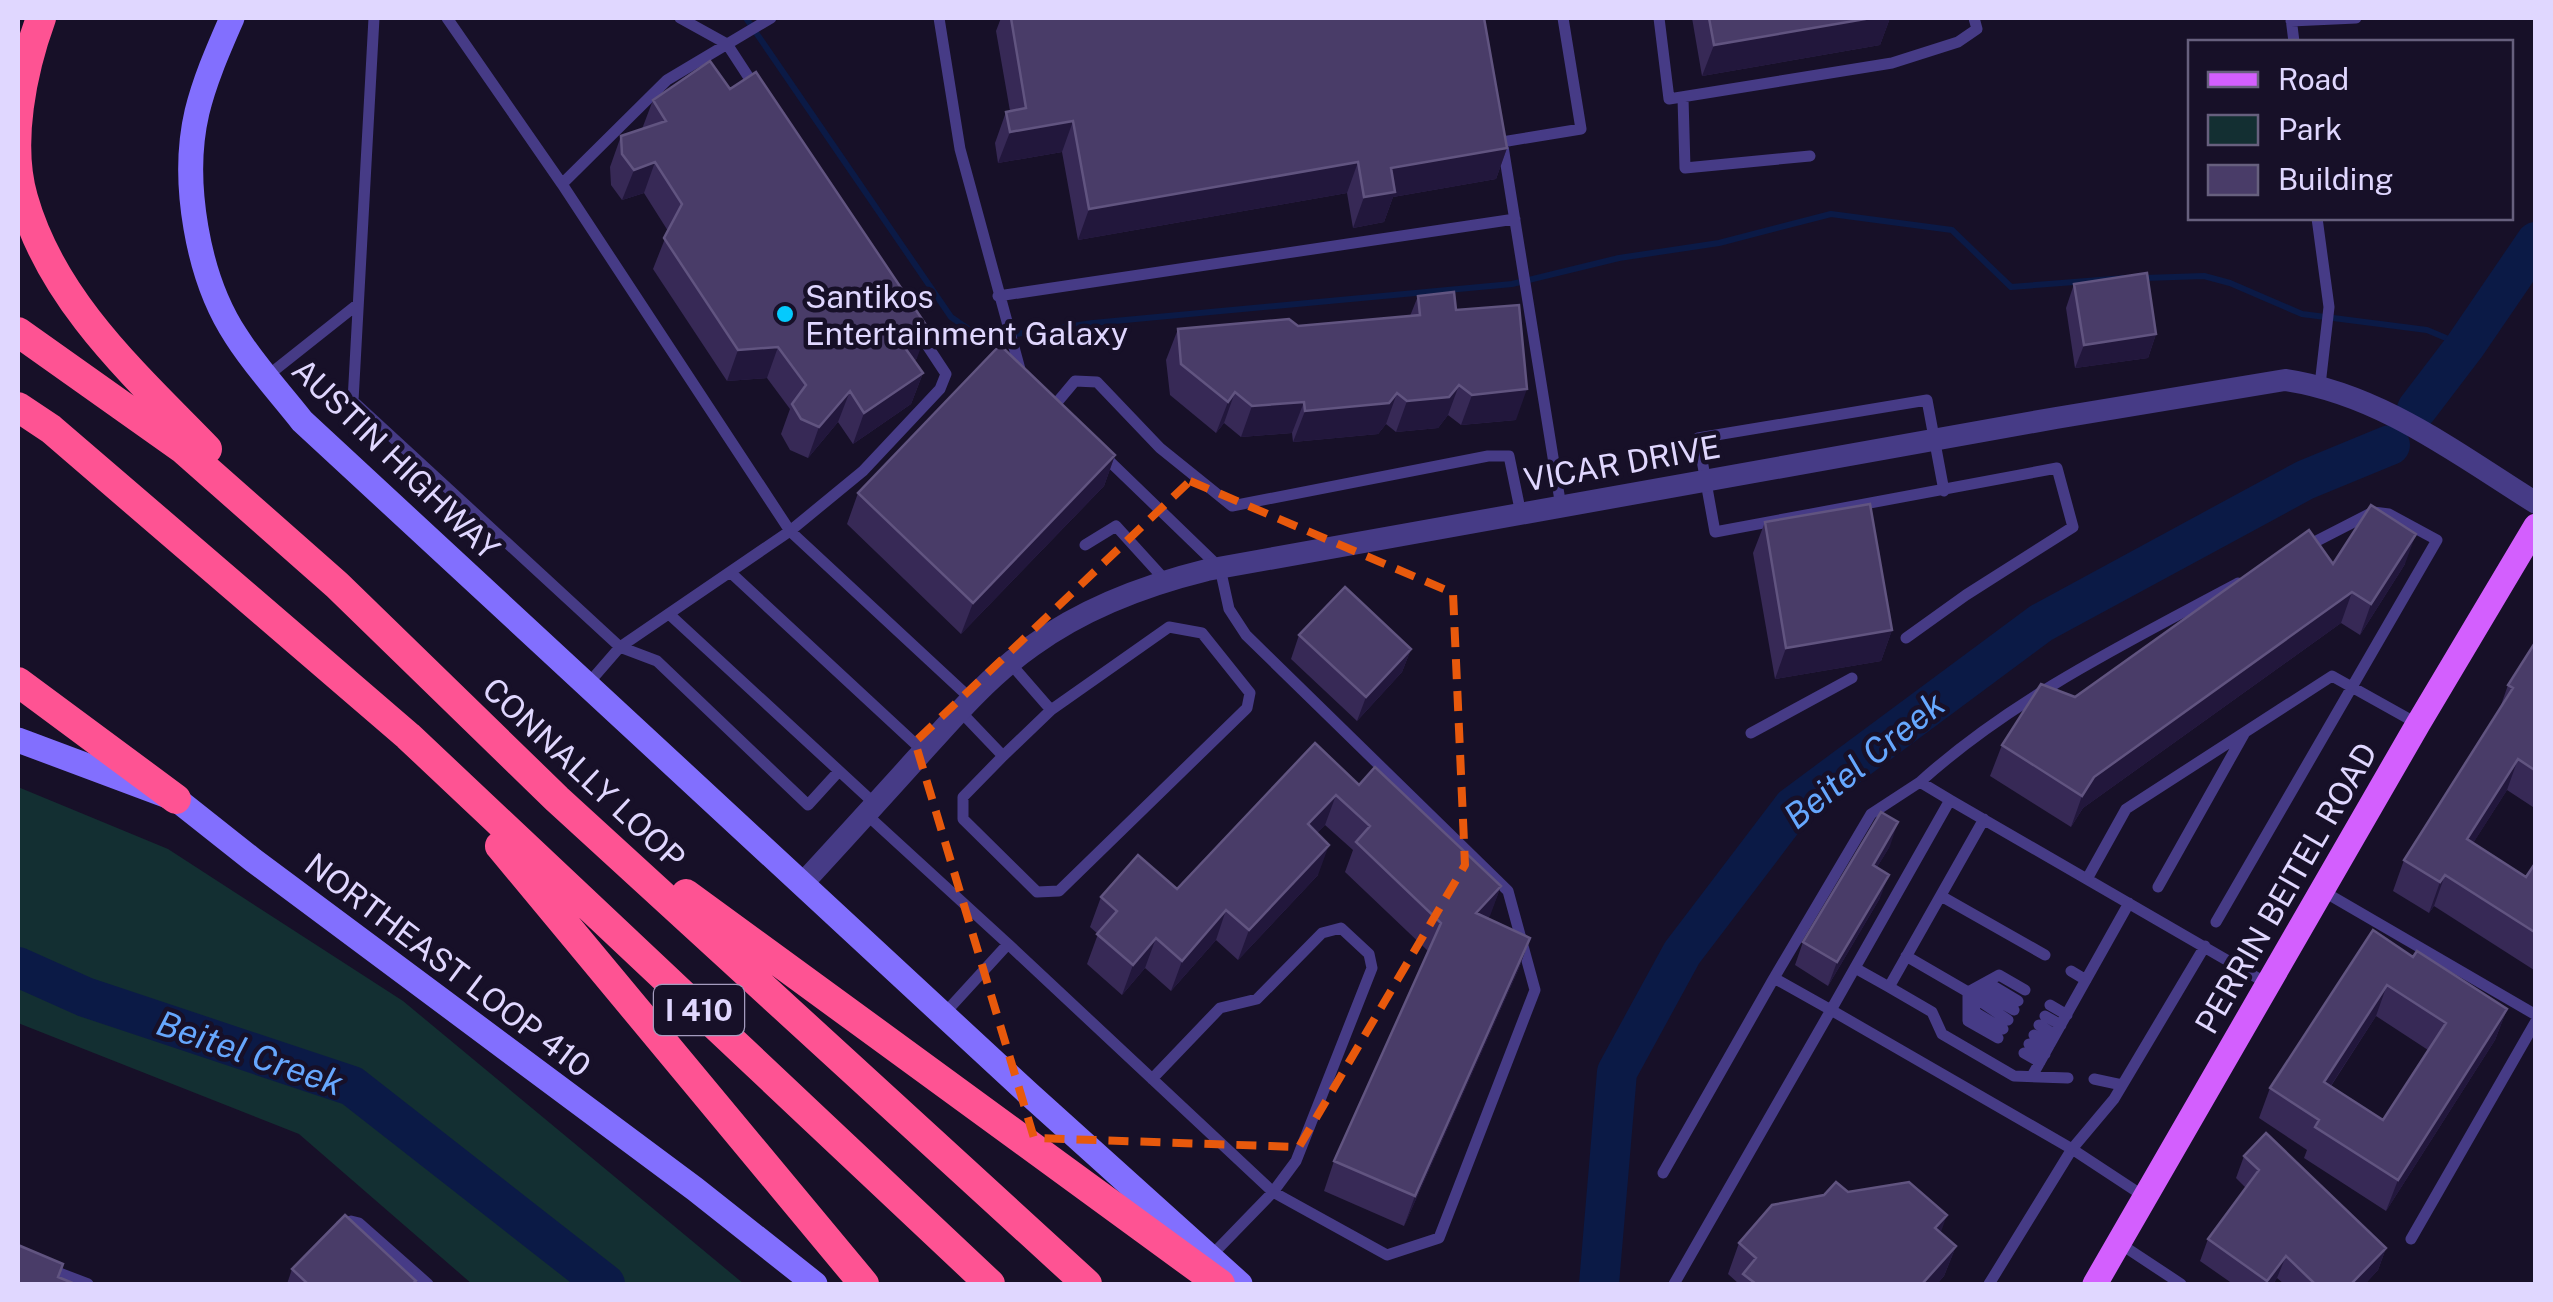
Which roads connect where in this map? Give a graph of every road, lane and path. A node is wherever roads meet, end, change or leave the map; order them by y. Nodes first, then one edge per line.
1 (40, 18) edge
2 (232, 18) edge
3 (374, 18) edge
4 (447, 18) edge
5 (680, 18) edge
6 (939, 18) edge
7 (1564, 18) edge
8 (1659, 18) edge
9 (1974, 18) edge
10 (2356, 18) edge
11 (2291, 19) edge
12 (767, 20) edge
13 (732, 41) junction
14 (758, 91) edge
15 (1683, 98) junction
16 (1500, 125) edge
17 (1502, 142) junction
18 (1810, 156) dead end
19 (562, 184) junction
20 (1515, 219) junction
21 (2317, 220) edge
22 (998, 296) junction
23 (358, 304) junction
24 (905, 311) edge
25 (18, 332) edge
26 (266, 377) junction
27 (1030, 382) edge
28 (2320, 385) junction
29 (1042, 394) edge
30 (1054, 406) junction
31 (18, 407) edge
32 (1067, 418) edge
33 (1934, 440) junction
34 (1092, 444) edge
35 (1706, 480) junction
36 (1944, 490) junction
37 (2536, 503) edge
38 (1561, 506) junction
39 (1521, 514) junction
40 (2536, 526) edge
41 (790, 531) junction
42 (1085, 546) dead end
43 (2284, 558) edge
44 (1220, 568) junction
45 (730, 572) junction
46 (2252, 576) edge
47 (1165, 580) junction
48 (337, 585) junction
49 (669, 614) junction
50 (1906, 638) dead end
51 (620, 647) junction
52 (1010, 663) junction
53 (1852, 678) dead end
54 (18, 682) edge
55 (587, 685) junction
56 (2354, 688) junction
57 (965, 705) junction
58 (1052, 710) junction
59 (2418, 724) junction
60 (1751, 733) dead end
61 (2245, 733) junction
62 (408, 736) junction
63 (18, 740) edge
64 (923, 751) junction
65 (1003, 756) junction
66 (840, 771) junction
67 (1920, 782) junction
68 (176, 799) junction
69 (557, 799) junction
70 (1950, 800) junction
71 (870, 809) junction
72 (1984, 819) junction
73 (2087, 878) junction
74 (803, 883) junction
75 (2158, 887) dead end
76 (2322, 890) junction
77 (1941, 896) junction
78 (2129, 903) junction
79 (2216, 922) dead end
80 (1008, 944) junction
81 (2204, 946) junction
82 (1906, 956) junction
83 (2045, 956) dead end
84 (1855, 968) junction
85 (2071, 971) dead end
86 (1774, 978) junction
87 (2086, 980) junction
88 (2268, 984) junction
89 (1889, 987) junction
90 (1968, 992) junction
91 (1832, 1010) junction
92 (944, 1014) junction
93 (2011, 1015) junction
94 (2536, 1018) edge
95 (2037, 1030) junction
96 (2053, 1039) junction
97 (2032, 1076) junction
98 (2068, 1078) dead end
99 (1152, 1079) junction
100 (2094, 1079) dead end
101 (2122, 1085) junction
102 (2072, 1148) junction
103 (1662, 1172) dead end
104 (1273, 1192) junction
105 (2145, 1198) junction
106 (330, 1236) edge
107 (2411, 1239) dead end
108 (2119, 1243) junction
109 (35, 1263) edge
110 (1215, 1271) edge
111 (88, 1284) edge
112 (428, 1284) edge
113 (816, 1284) edge
114 (864, 1284) edge
115 (990, 1284) edge
116 (1087, 1284) edge
117 (1240, 1284) edge
118 (1674, 1284) edge
119 (1989, 1284) edge
120 (2095, 1284) edge
121 (2181, 1284) edge

1 - 48 highway
2 - 26 main road, AUSTIN HIGHWAY
3 - 23 lane
4 - 19 lane
5 - 13 lane
6 - 22 lane
7 - 17 lane
8 - 15 lane
9 - 15 lane
10 - 11 lane
12 - 13 lane
13 - 14 lane
13 - 19 lane
15 - 18 lane
16 - 17 lane
17 - 20 lane
19 - 41 lane
20 - 22 lane
20 - 38 lane
21 - 28 lane
22 - 27 lane
23 - 26 lane
23 - 51 lane
24 - 41 lane
25 - 48 highway, CONNALLY LOOP / I 410
26 - 55 main road, AUSTIN HIGHWAY
28 - 33 street, VICAR DRIVE
28 - 37 street, VICAR DRIVE
29 - 30 lane
30 - 32 lane
30 - 39 lane
31 - 62 highway, I 410
33 - 35 street, VICAR DRIVE
33 - 35 lane
33 - 36 lane
34 - 44 lane
35 - 36 lane
35 - 38 street, VICAR DRIVE
36 - 50 lane
38 - 39 street, VICAR DRIVE
39 - 44 street, VICAR DRIVE
40 - 59 main road, PERRIN BEITEL ROAD
41 - 45 lane
41 - 57 lane
42 - 47 lane
43 - 56 lane
44 - 47 street, VICAR DRIVE
44 - 104 lane
45 - 49 lane
45 - 64 lane
46 - 67 lane
47 - 52 street, VICAR DRIVE
48 - 69 highway, CONNALLY LOOP / I 410
49 - 51 lane
49 - 66 lane
51 - 55 lane
51 - 66 lane
52 - 57 street, VICAR DRIVE
52 - 58 lane
53 - 60 lane
54 - 68 highway
55 - 74 main road
56 - 59 lane
56 - 61 lane
56 - 79 lane
57 - 64 street, VICAR DRIVE
57 - 65 lane
58 - 65 lane
58 - 65 lane
59 - 76 main road, PERRIN BEITEL ROAD
61 - 73 lane
61 - 75 lane
62 - 114 highway
62 - 115 highway, I 410
63 - 68 main road, NORTHEAST LOOP 410
64 - 71 street, VICAR DRIVE
66 - 71 lane
67 - 70 lane
67 - 86 lane
68 - 113 main road, NORTHEAST LOOP 410
69 - 110 highway
69 - 116 highway, CONNALLY LOOP / I 410
70 - 72 lane
70 - 84 lane
71 - 74 street, VICAR DRIVE
71 - 80 lane
72 - 73 lane
72 - 77 lane
73 - 78 lane
74 - 92 main road
76 - 88 main road, PERRIN BEITEL ROAD
76 - 94 lane
77 - 82 lane
77 - 83 lane
78 - 81 lane
78 - 87 lane
80 - 92 lane
80 - 99 lane
81 - 88 lane
81 - 101 lane
82 - 89 lane
82 - 90 lane
84 - 89 lane
84 - 91 lane
85 - 87 lane
86 - 91 lane
86 - 103 lane
87 - 96 lane
88 - 105 main road, PERRIN BEITEL ROAD
89 - 97 lane
90 - 93 lane
90 - 93 lane
90 - 93 lane
91 - 102 lane
91 - 118 lane
92 - 110 main road
94 - 107 lane
95 - 96 lane
95 - 96 lane
95 - 96 lane
96 - 97 lane
97 - 98 lane
99 - 104 lane
99 - 104 lane
100 - 101 lane
101 - 102 lane
102 - 105 lane
102 - 119 lane
104 - 110 lane
105 - 108 main road, PERRIN BEITEL ROAD
106 - 112 lane
108 - 120 main road, PERRIN BEITEL ROAD
108 - 121 lane
109 - 111 lane
110 - 117 main road

